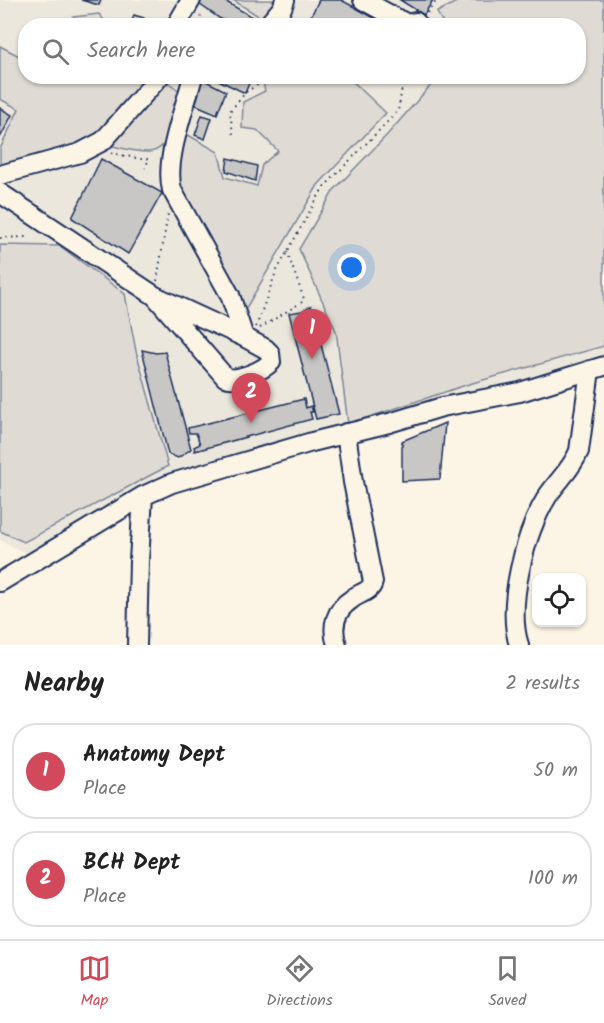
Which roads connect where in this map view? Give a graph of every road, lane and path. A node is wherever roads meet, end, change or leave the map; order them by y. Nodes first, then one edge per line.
1 (191, 0) edge
2 (285, 0) edge
3 (363, 0) edge
4 (181, 18) edge
5 (274, 18) edge
6 (396, 18) edge
7 (153, 84) edge
8 (191, 84) edge
9 (257, 84) edge
10 (403, 84) edge
11 (233, 134) dead end
12 (91, 148) junction
13 (145, 168) dead end
14 (0, 175) edge
15 (0, 193) edge
16 (168, 214) dead end
17 (26, 237) dead end
18 (0, 238) edge
19 (287, 252) junction
20 (155, 296) junction
21 (244, 337) junction
22 (597, 368) edge
23 (346, 433) junction
24 (143, 496) junction
25 (0, 582) edge
26 (137, 645) edge
27 (337, 645) edge
28 (519, 645) edge

1 - 4 street
2 - 5 street
3 - 6 street
7 - 12 street
8 - 21 street
9 - 11 path
10 - 19 path
12 - 13 path
12 - 14 street
15 - 20 street
16 - 20 path
17 - 18 path
19 - 19 path
20 - 21 street
20 - 21 street
22 - 23 street
22 - 28 street
23 - 24 street
23 - 27 street
24 - 25 street
24 - 26 street

